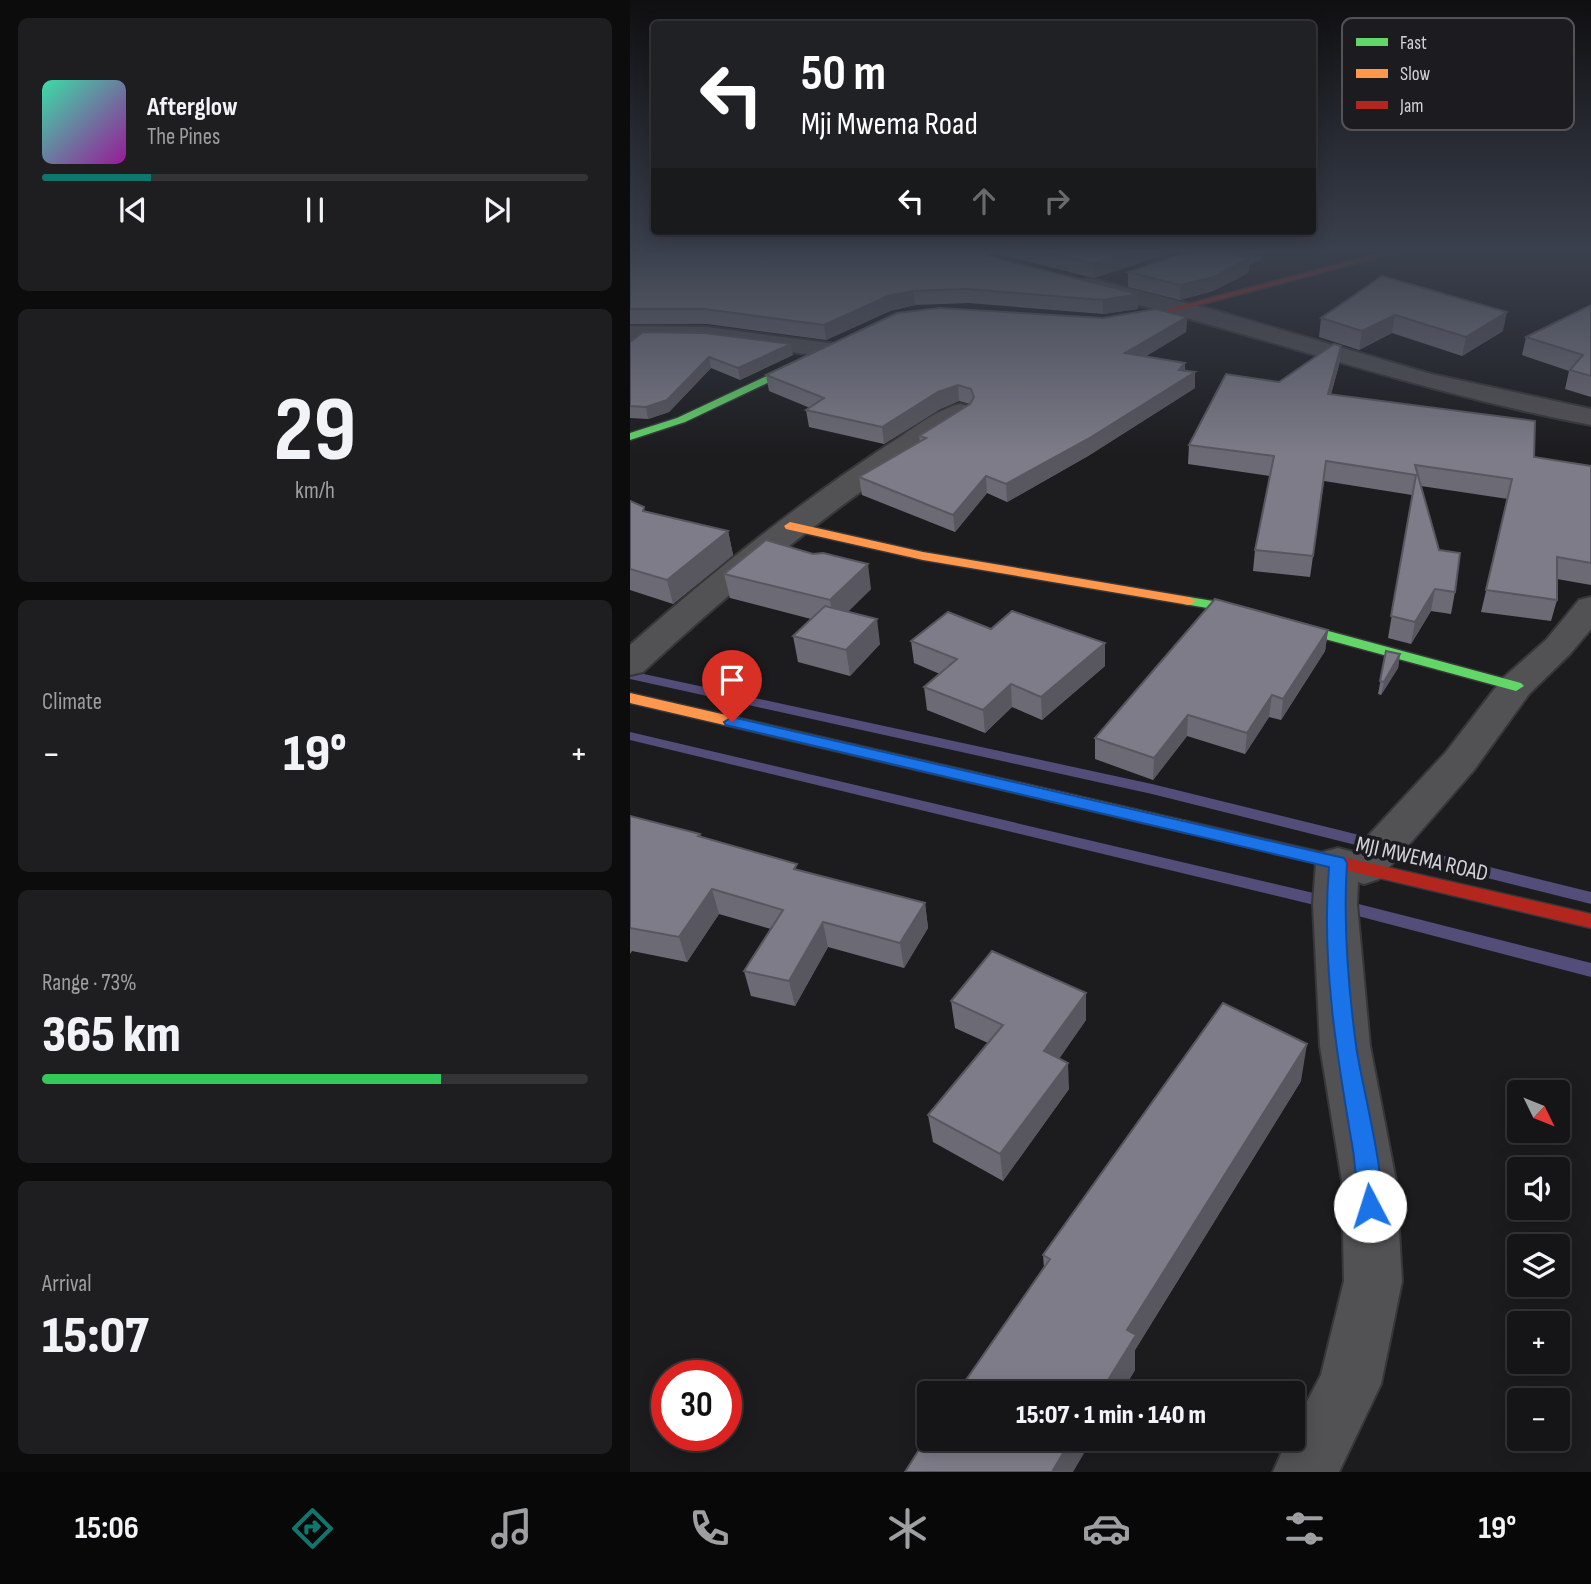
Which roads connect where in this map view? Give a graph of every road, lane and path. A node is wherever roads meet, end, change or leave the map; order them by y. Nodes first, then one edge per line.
1 (1136, 318) edge
2 (1216, 318) edge
3 (1102, 324) edge
4 (630, 333) edge
5 (835, 347) joint
6 (960, 412) edge
7 (1591, 417) edge
8 (630, 437) edge
9 (790, 526) junction
10 (1591, 607) edge
11 (630, 664) edge
12 (1517, 686) junction
13 (630, 698) edge
14 (1351, 866) junction
15 (1591, 921) edge
16 (1304, 1472) edge

1 - 3 street
2 - 7 street
4 - 5 street
5 - 8 street
6 - 9 street
9 - 11 street
9 - 12 street
10 - 12 street
12 - 14 street
13 - 14 street, MJI MWEMA ROAD
14 - 15 street, MJI MWEMA ROAD
14 - 16 street

